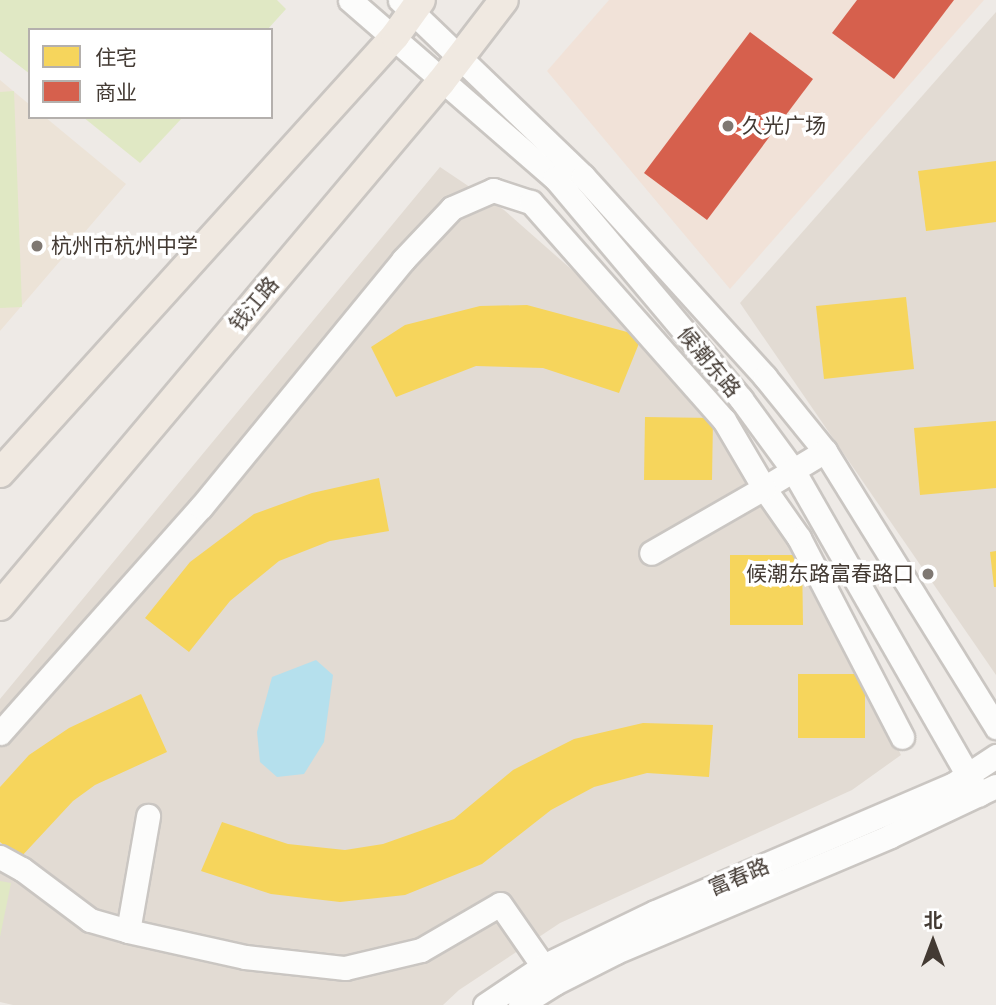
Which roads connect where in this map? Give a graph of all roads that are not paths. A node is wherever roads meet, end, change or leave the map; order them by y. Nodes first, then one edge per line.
1 (350, 0) edge
2 (504, 0) edge
3 (412, 3) edge
4 (395, 36) junction
5 (461, 55) junction
6 (441, 82) junction
7 (825, 451) junction
8 (793, 470) junction
9 (0, 473) edge
10 (764, 488) junction
11 (651, 553) dead end
12 (0, 606) edge
13 (996, 726) edge
14 (0, 733) edge
15 (902, 737) dead end
16 (996, 756) edge
17 (966, 775) junction
18 (988, 791) edge
19 (148, 816) dead end
20 (0, 857) edge
21 (128, 931) junction
22 (543, 966) junction
23 (485, 1005) edge
24 (520, 1005) edge

1 - 4 street, 候潮东路
2 - 5 main road, 钱江路
3 - 4 main road
3 - 5 street, 候潮东路
4 - 6 street, 候潮东路
4 - 9 main road
5 - 6 main road, 钱江路
5 - 7 street, 候潮东路
6 - 8 street, 候潮东路
6 - 12 main road, 钱江路
7 - 8 street
7 - 13 street, 候潮东路
8 - 10 street
8 - 17 street, 候潮东路
10 - 11 street
10 - 14 street
10 - 15 street
16 - 17 street, 富春路
17 - 18 street, 候潮东路
17 - 22 street, 富春路
18 - 24 street, 富春路
19 - 21 street
20 - 21 street
21 - 22 street
22 - 23 street, 富春路

